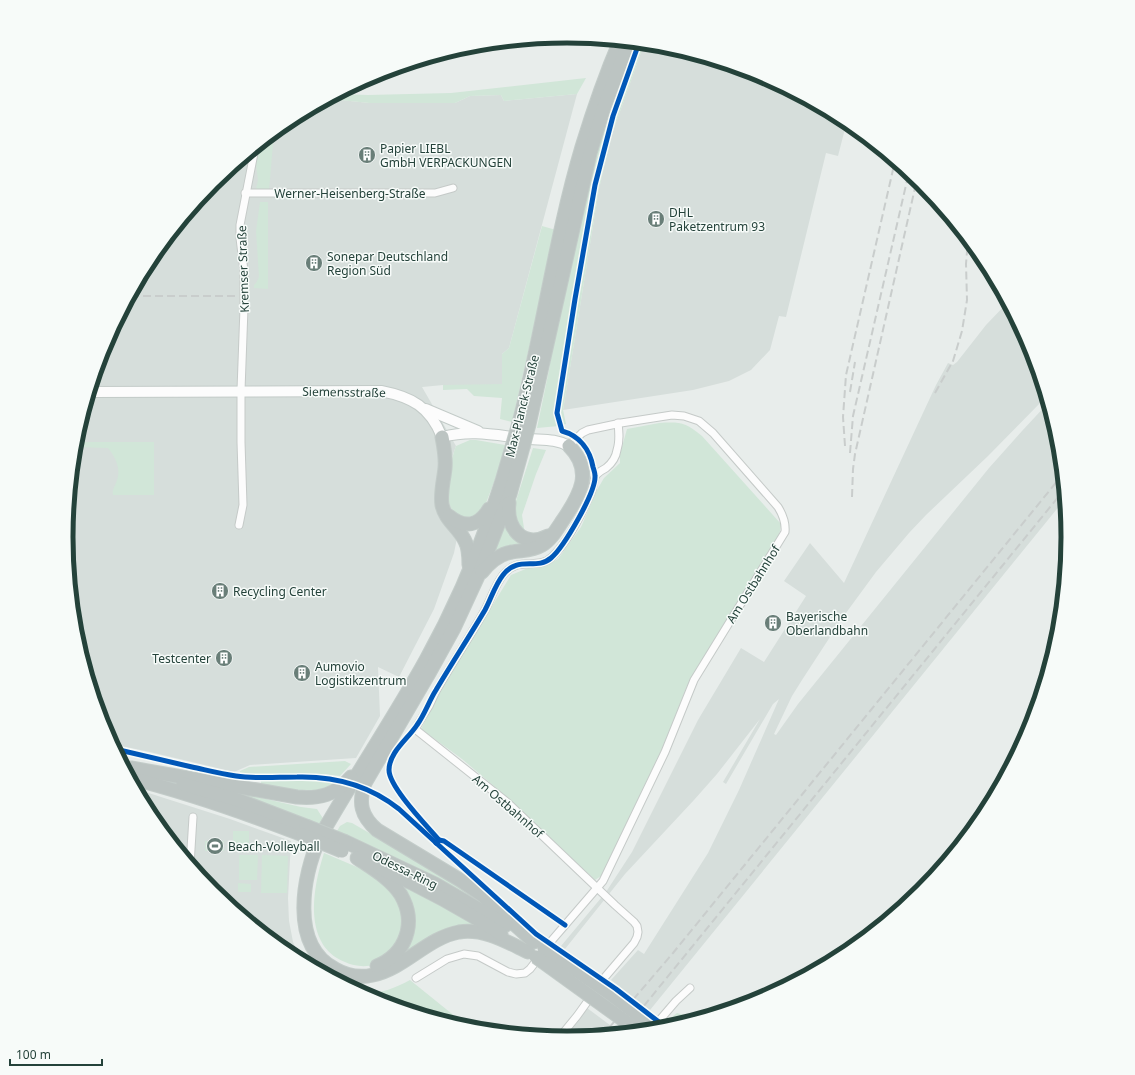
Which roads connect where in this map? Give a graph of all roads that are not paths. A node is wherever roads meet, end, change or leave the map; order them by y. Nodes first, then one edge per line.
1 (618, 46) edge
2 (628, 47) edge
3 (253, 156) edge
4 (453, 188) dead end
5 (245, 193) junction
6 (241, 390) junction
7 (95, 392) edge
8 (421, 406) junction
9 (524, 423) junction
10 (618, 423) junction
11 (480, 432) junction
12 (442, 437) junction
13 (569, 446) junction
14 (504, 492) junction
15 (445, 512) junction
16 (239, 525) dead end
17 (555, 532) junction
18 (474, 573) junction
19 (404, 716) junction
20 (371, 752) junction
21 (132, 772) edge
22 (133, 773) edge
23 (193, 816) dead end
24 (344, 847) junction
25 (190, 857) edge
26 (357, 858) junction
27 (597, 888) junction
28 (536, 950) junction
29 (416, 978) dead end
30 (690, 988) dead end
31 (657, 1023) edge
32 (651, 1025) edge
33 (634, 1028) edge
34 (564, 1032) edge

1 - 9 highway, Max-Planck-Straße
2 - 9 highway, Max-Planck-Straße
3 - 5 street, Kremser Straße
4 - 5 street, Werner-Heisenberg-Straße
5 - 6 street, Kremser Straße
6 - 7 street, Siemensstraße
6 - 8 street, Siemensstraße
6 - 16 street
8 - 11 street
8 - 12 street, Siemensstraße
9 - 14 highway, Max-Planck-Straße, bridge
10 - 13 street, Am Ostbahnhof
10 - 27 street, Am Ostbahnhof
10 - 27 street, Am Ostbahnhof
11 - 12 street
11 - 13 street
12 - 15 highway
13 - 17 highway
14 - 15 highway
14 - 17 highway
14 - 18 highway, Max-Planck-Straße
15 - 18 highway
17 - 18 highway
18 - 19 highway, Max-Planck-Straße
18 - 20 highway, Max-Planck-Straße
19 - 26 highway
19 - 28 highway
20 - 21 highway
20 - 28 highway
22 - 24 highway, Odessa-Ring, bridge
23 - 25 street
24 - 26 highway, Odessa-Ring
24 - 28 highway, Odessa-Ring
26 - 28 highway, Odessa-Ring
27 - 29 street, Am Ostbahnhof
27 - 34 street, Am Ostbahnhof
28 - 32 highway, Odessa-Ring, bridge
28 - 33 highway, Odessa-Ring, bridge
30 - 31 street

